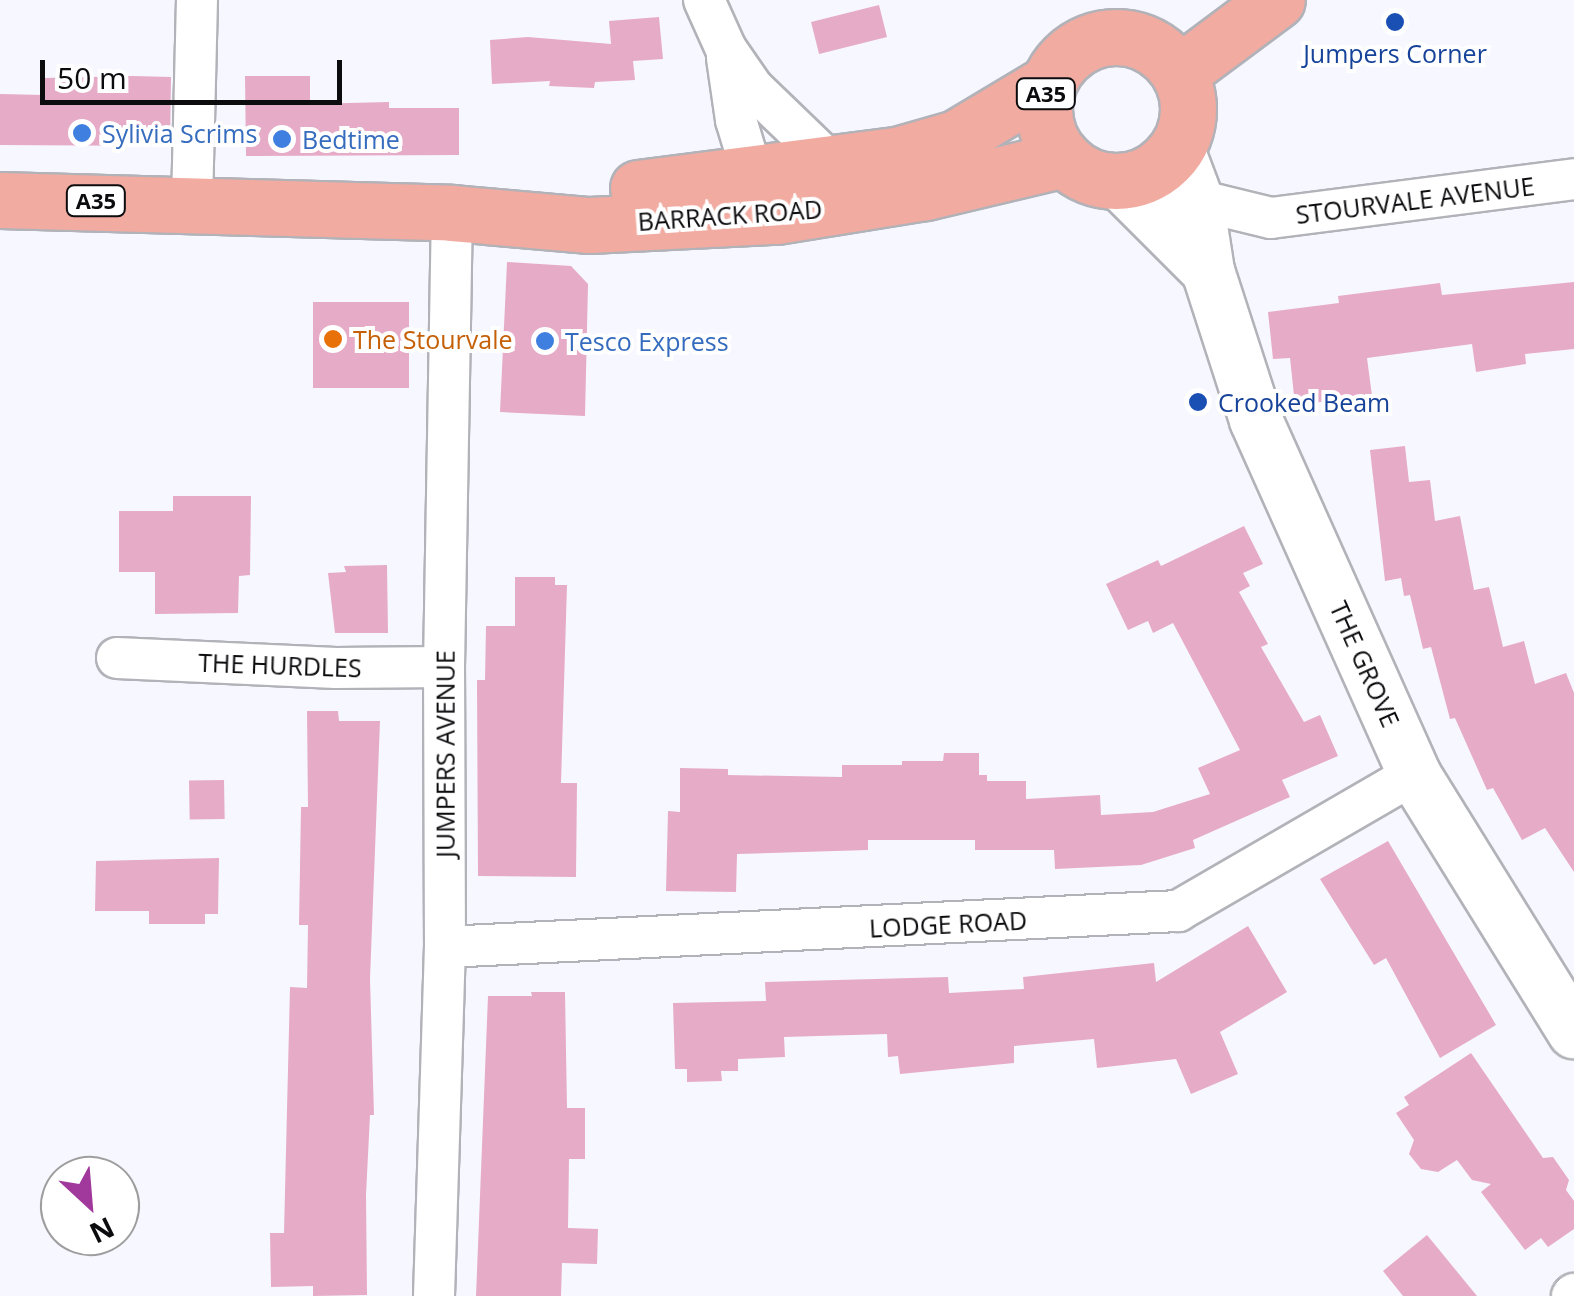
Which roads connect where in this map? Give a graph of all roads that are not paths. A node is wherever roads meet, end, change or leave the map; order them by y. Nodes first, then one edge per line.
1 (197, 0) edge
2 (704, 0) edge
3 (1277, 0) edge
4 (726, 49) junction
5 (1179, 73) junction
6 (1048, 84) junction
7 (1177, 147) junction
8 (1064, 159) junction
9 (834, 166) junction
10 (1574, 179) edge
11 (1118, 180) junction
12 (772, 195) junction
13 (0, 200) edge
14 (1197, 200) junction
15 (192, 204) junction
16 (452, 212) junction
17 (1208, 271) junction
18 (116, 658) dead end
19 (444, 667) junction
20 (1414, 774) junction
21 (445, 947) junction
22 (1574, 1032) edge
23 (434, 1296) edge

1 - 15 street
2 - 4 street
3 - 5 main road
4 - 9 street
4 - 12 street
5 - 6 main road, A35
5 - 7 main road
6 - 8 main road, A35
6 - 9 main road, BARRACK ROAD / A35
7 - 11 main road
7 - 14 street, THE GROVE
8 - 11 main road
8 - 12 main road, BARRACK ROAD / A35
9 - 12 main road, BARRACK ROAD / A35
10 - 14 street, STOURVALE AVENUE
11 - 17 street, THE GROVE
12 - 16 main road, BARRACK ROAD / A35
13 - 15 main road, BARRACK ROAD / A35
14 - 17 street, THE GROVE
15 - 16 main road, BARRACK ROAD / A35
16 - 19 street, JUMPERS AVENUE
17 - 20 street, THE GROVE
18 - 19 street, THE HURDLES
19 - 21 street, JUMPERS AVENUE
20 - 21 street, LODGE ROAD
20 - 22 street, THE GROVE
21 - 23 street, JUMPERS AVENUE

